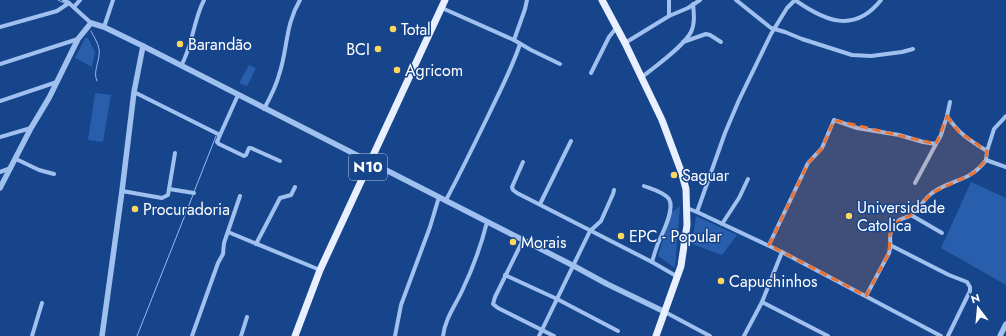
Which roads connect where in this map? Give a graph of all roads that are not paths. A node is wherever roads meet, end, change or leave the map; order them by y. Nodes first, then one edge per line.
1 (113, 0) edge
2 (204, 0) edge
3 (300, 0) edge
4 (445, 0) edge
5 (527, 0) edge
6 (602, 0) edge
7 (669, 0) edge
8 (700, 0) edge
9 (736, 0) edge
10 (795, 0) edge
11 (881, 0) edge
12 (78, 1) edge
13 (67, 2) edge
14 (693, 4) junction
15 (74, 7) junction
16 (442, 8) junction
17 (670, 16) junction
18 (91, 23) junction
19 (0, 27) edge
20 (104, 27) junction
21 (617, 27) junction
22 (774, 29) junction
23 (78, 39) junction
24 (514, 40) junction
25 (683, 42) junction
26 (721, 42) dead end
27 (625, 43) junction
28 (520, 44) junction
29 (142, 46) junction
30 (913, 49) dead end
31 (0, 64) edge
32 (560, 64) dead end
33 (181, 66) junction
34 (591, 73) dead end
35 (642, 77) junction
36 (57, 82) junction
37 (134, 92) junction
38 (238, 95) junction
39 (0, 101) edge
40 (950, 102) dead end
41 (264, 109) junction
42 (947, 116) junction
43 (1006, 116) edge
44 (31, 128) junction
45 (220, 135) junction
46 (0, 137) edge
47 (571, 141) dead end
48 (936, 144) junction
49 (987, 151) junction
50 (175, 153) dead end
51 (16, 159) junction
52 (986, 160) junction
53 (280, 161) dead end
54 (523, 162) dead end
55 (371, 163) junction
56 (1006, 167) edge
57 (11, 168) junction
58 (0, 172) edge
59 (54, 174) dead end
60 (2, 179) edge
61 (748, 179) dead end
62 (915, 183) dead end
63 (644, 186) dead end
64 (295, 187) dead end
65 (0, 188) edge
66 (169, 189) junction
67 (614, 190) dead end
68 (122, 191) junction
69 (194, 193) dead end
70 (240, 196) dead end
71 (439, 197) junction
72 (446, 200) junction
73 (540, 204) junction
74 (687, 208) junction
75 (697, 212) junction
76 (911, 215) junction
77 (487, 222) junction
78 (722, 224) junction
79 (590, 231) junction
80 (228, 232) junction
81 (942, 233) dead end
82 (523, 240) junction
83 (256, 244) junction
84 (769, 245) junction
85 (890, 245) junction
86 (782, 252) junction
87 (652, 262) junction
88 (574, 266) junction
89 (320, 270) junction
90 (505, 276) junction
91 (678, 277) junction
92 (866, 296) junction
93 (557, 299) junction
94 (762, 302) junction
95 (42, 303) dead end
96 (665, 312) junction
97 (247, 317) dead end
98 (1006, 324) edge
99 (542, 330) junction
100 (618, 331) dead end
101 (704, 335) edge
102 (32, 336) edge
103 (102, 336) edge
104 (192, 336) edge
105 (241, 336) edge
106 (295, 336) edge
107 (395, 336) edge
108 (443, 336) edge
109 (539, 336) edge
110 (554, 336) edge
111 (656, 336) edge
112 (710, 336) edge
113 (744, 336) edge
114 (828, 336) edge
115 (942, 336) edge
116 (948, 336) edge
117 (1000, 336) edge

1 - 20 street
2 - 33 street
3 - 41 street
4 - 16 main road, N10
5 - 24 street
6 - 21 main road
7 - 17 street
8 - 14 street
9 - 22 street
10 - 11 street
10 - 22 street
12 - 15 street
13 - 15 street
13 - 19 street
14 - 17 street
14 - 25 street
15 - 18 street
16 - 24 street
16 - 55 main road, N10
17 - 27 street
18 - 20 street
18 - 23 street
20 - 29 street
21 - 27 main road
21 - 34 street
22 - 30 street
22 - 75 street
23 - 31 street
23 - 36 street
24 - 28 street
25 - 26 street
25 - 35 street
27 - 35 main road
28 - 32 street
28 - 72 street
29 - 33 street
29 - 37 street
33 - 38 street
35 - 74 main road
36 - 39 street
36 - 44 street
37 - 45 street
37 - 68 street
38 - 41 street
38 - 45 street
40 - 42 street
41 - 55 street
42 - 48 street
42 - 49 street
43 - 49 street
44 - 46 street
44 - 51 street
45 - 53 street
47 - 73 street
48 - 62 street
48 - 84 street
49 - 52 street
50 - 66 street
51 - 57 street
51 - 59 street
52 - 56 street
52 - 76 street
54 - 73 street
55 - 71 street
55 - 89 main road, N10
57 - 58 street
57 - 60 street
60 - 65 street
61 - 78 street
63 - 87 street
64 - 83 street
66 - 68 street
66 - 69 street
67 - 79 street
68 - 103 street
70 - 80 street
71 - 72 street
71 - 107 street
72 - 77 street
73 - 79 street
74 - 75 street
74 - 91 main road
75 - 78 street
76 - 81 street
76 - 85 street
77 - 82 street
77 - 108 street
78 - 84 street
79 - 87 street
79 - 88 street
80 - 83 street
80 - 104 street
82 - 88 street
82 - 90 street
83 - 89 street
84 - 86 street
85 - 92 street
85 - 116 street
86 - 92 street
86 - 94 street
87 - 91 street
88 - 93 street
88 - 96 street
89 - 106 main road, N10
90 - 93 street
90 - 99 street
91 - 96 main road
92 - 115 street
93 - 99 street
93 - 100 street
94 - 113 street
94 - 114 street
95 - 102 street
96 - 101 street
96 - 111 main road
97 - 105 street
98 - 117 street
99 - 109 street
99 - 110 street
101 - 112 street

